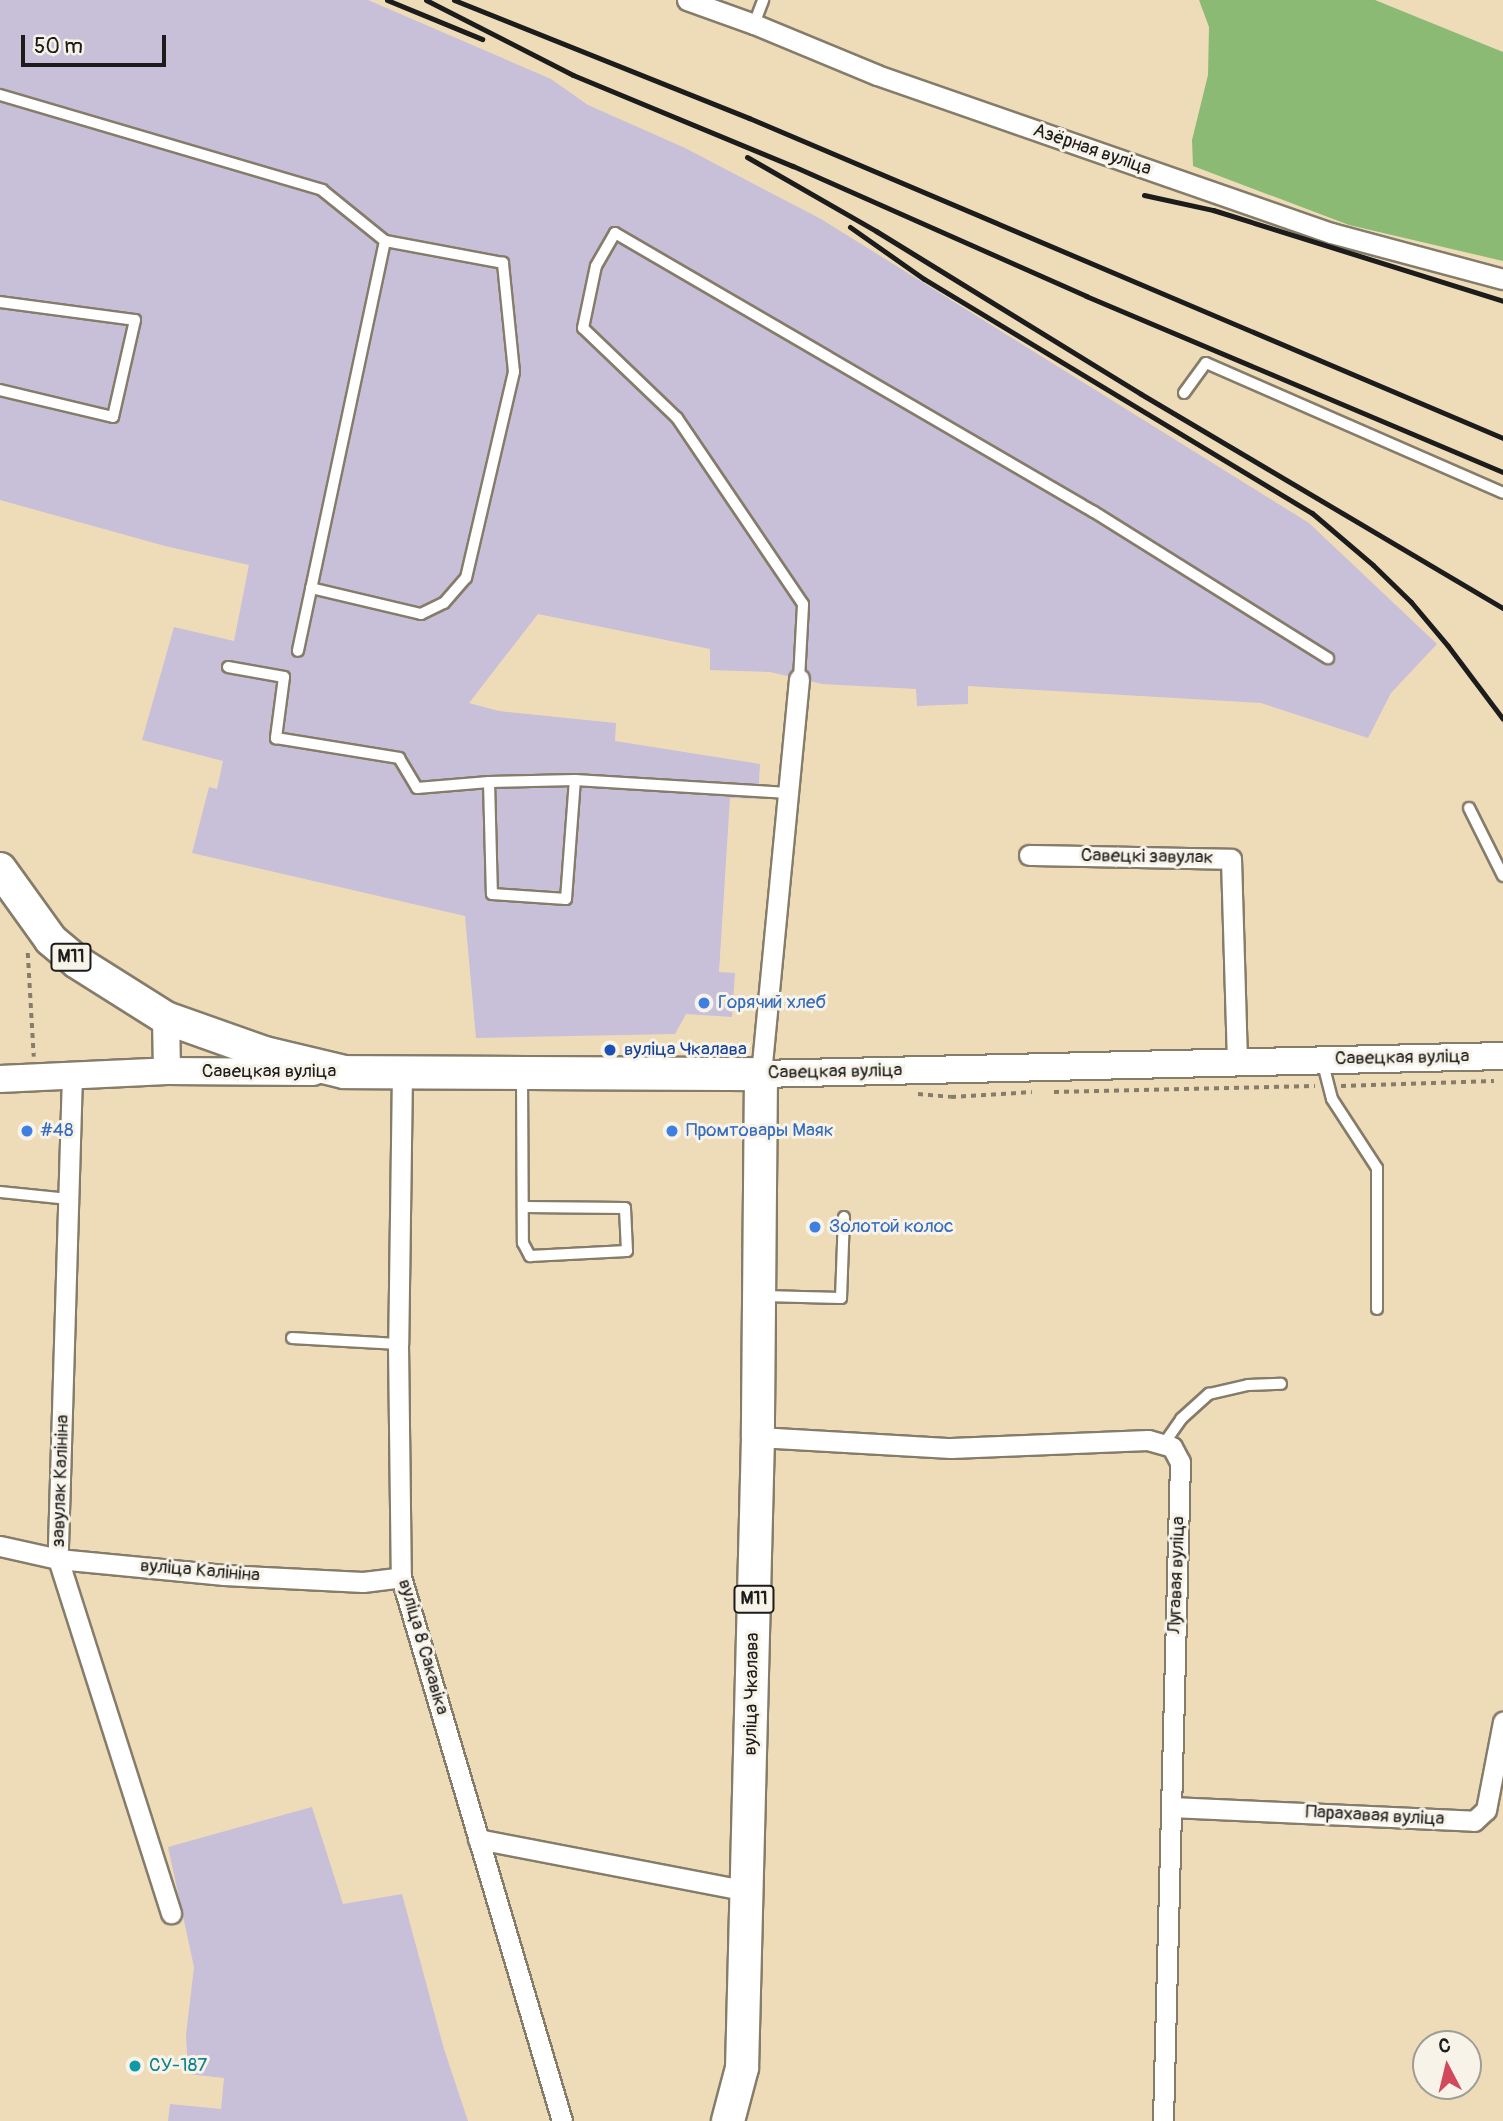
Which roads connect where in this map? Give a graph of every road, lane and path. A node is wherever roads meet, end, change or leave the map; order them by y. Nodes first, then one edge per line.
1 (687, 0) edge
2 (764, 0) edge
3 (754, 24) junction
4 (0, 95) edge
5 (386, 241) junction
6 (1503, 279) edge
7 (0, 302) edge
8 (0, 390) edge
9 (1184, 393) dead end
10 (1503, 493) edge
11 (311, 588) junction
12 (298, 651) dead end
13 (1328, 658) dead end
14 (228, 667) dead end
15 (799, 679) joint
16 (575, 780) junction
17 (489, 782) junction
18 (789, 793) junction
19 (1469, 808) dead end
20 (1029, 855) dead end
21 (0, 869) edge
22 (1503, 876) edge
23 (44, 931) junction
24 (166, 1018) junction
25 (1503, 1056) edge
26 (1322, 1060) junction
27 (1237, 1062) junction
28 (167, 1071) junction
29 (521, 1071) junction
30 (344, 1072) junction
31 (402, 1072) junction
32 (72, 1074) junction
33 (761, 1074) junction
34 (35, 1076) junction
35 (0, 1079) edge
36 (1503, 1081) edge
37 (1329, 1086) junction
38 (910, 1091) dead end
39 (1033, 1092) dead end
40 (1046, 1092) dead end
41 (0, 1192) edge
42 (69, 1199) junction
43 (525, 1206) junction
44 (844, 1217) dead end
45 (759, 1296) junction
46 (1377, 1310) dead end
47 (292, 1338) dead end
48 (398, 1344) junction
49 (1281, 1384) dead end
50 (758, 1437) junction
51 (1163, 1445) junction
52 (0, 1546) edge
53 (58, 1559) junction
54 (401, 1577) junction
55 (1503, 1722) edge
56 (1171, 1807) junction
57 (478, 1839) junction
58 (747, 1891) junction
59 (171, 1913) dead end
60 (562, 2121) edge
61 (727, 2121) edge
62 (1163, 2121) edge

1 - 3 street, Азёрная вуліца
2 - 3 lane
3 - 6 street, Азёрная вуліца
4 - 5 lane
5 - 11 lane
5 - 11 lane
7 - 8 lane
9 - 10 lane
11 - 12 lane
13 - 15 lane
14 - 17 lane
15 - 18 street, вуліца Чкалава
16 - 17 lane
16 - 17 lane
16 - 18 lane
18 - 33 street, вуліца Чкалава
19 - 22 lane
20 - 27 street, Савецкі завулак
21 - 23 highway, М11
23 - 24 highway, М11
23 - 34 path
24 - 28 main road
24 - 30 highway, М11
25 - 26 main road, Савецкая вуліца
26 - 27 main road, Савецкая вуліца
26 - 37 lane
27 - 33 main road, Савецкая вуліца
28 - 30 main road, Савецкая вуліца
28 - 32 main road, Савецкая вуліца
29 - 31 highway, Савецкая вуліца / М11
29 - 33 highway, Савецкая вуліца / М11
29 - 43 lane
30 - 31 highway, Савецкая вуліца / М11
31 - 48 street, вуліца 8 Сакавіка
32 - 34 main road, Савецкая вуліца
32 - 42 street, завулак Калініна
33 - 45 highway, вуліца Чкалава / М11
34 - 35 main road, Савецкая вуліца
36 - 37 path
37 - 40 path
37 - 46 lane
38 - 39 path
41 - 42 lane
42 - 53 street, завулак Калініна
43 - 43 lane
44 - 45 lane
45 - 50 highway, вуліца Чкалава / М11
47 - 48 lane
48 - 54 street, вуліца 8 Сакавіка
49 - 51 lane
50 - 51 street
50 - 58 highway, вуліца Чкалава / М11
51 - 56 street, Лугавая вуліца
52 - 53 street, вуліца Калініна
53 - 54 street, вуліца Калініна
53 - 59 street, завулак Калініна
54 - 57 street, вуліца 8 Сакавіка
55 - 56 street, Парахавая вуліца
56 - 62 street, Лугавая вуліца
57 - 58 street
57 - 60 street, вуліца 8 Сакавіка
58 - 61 highway, вуліца Чкалава / М11

